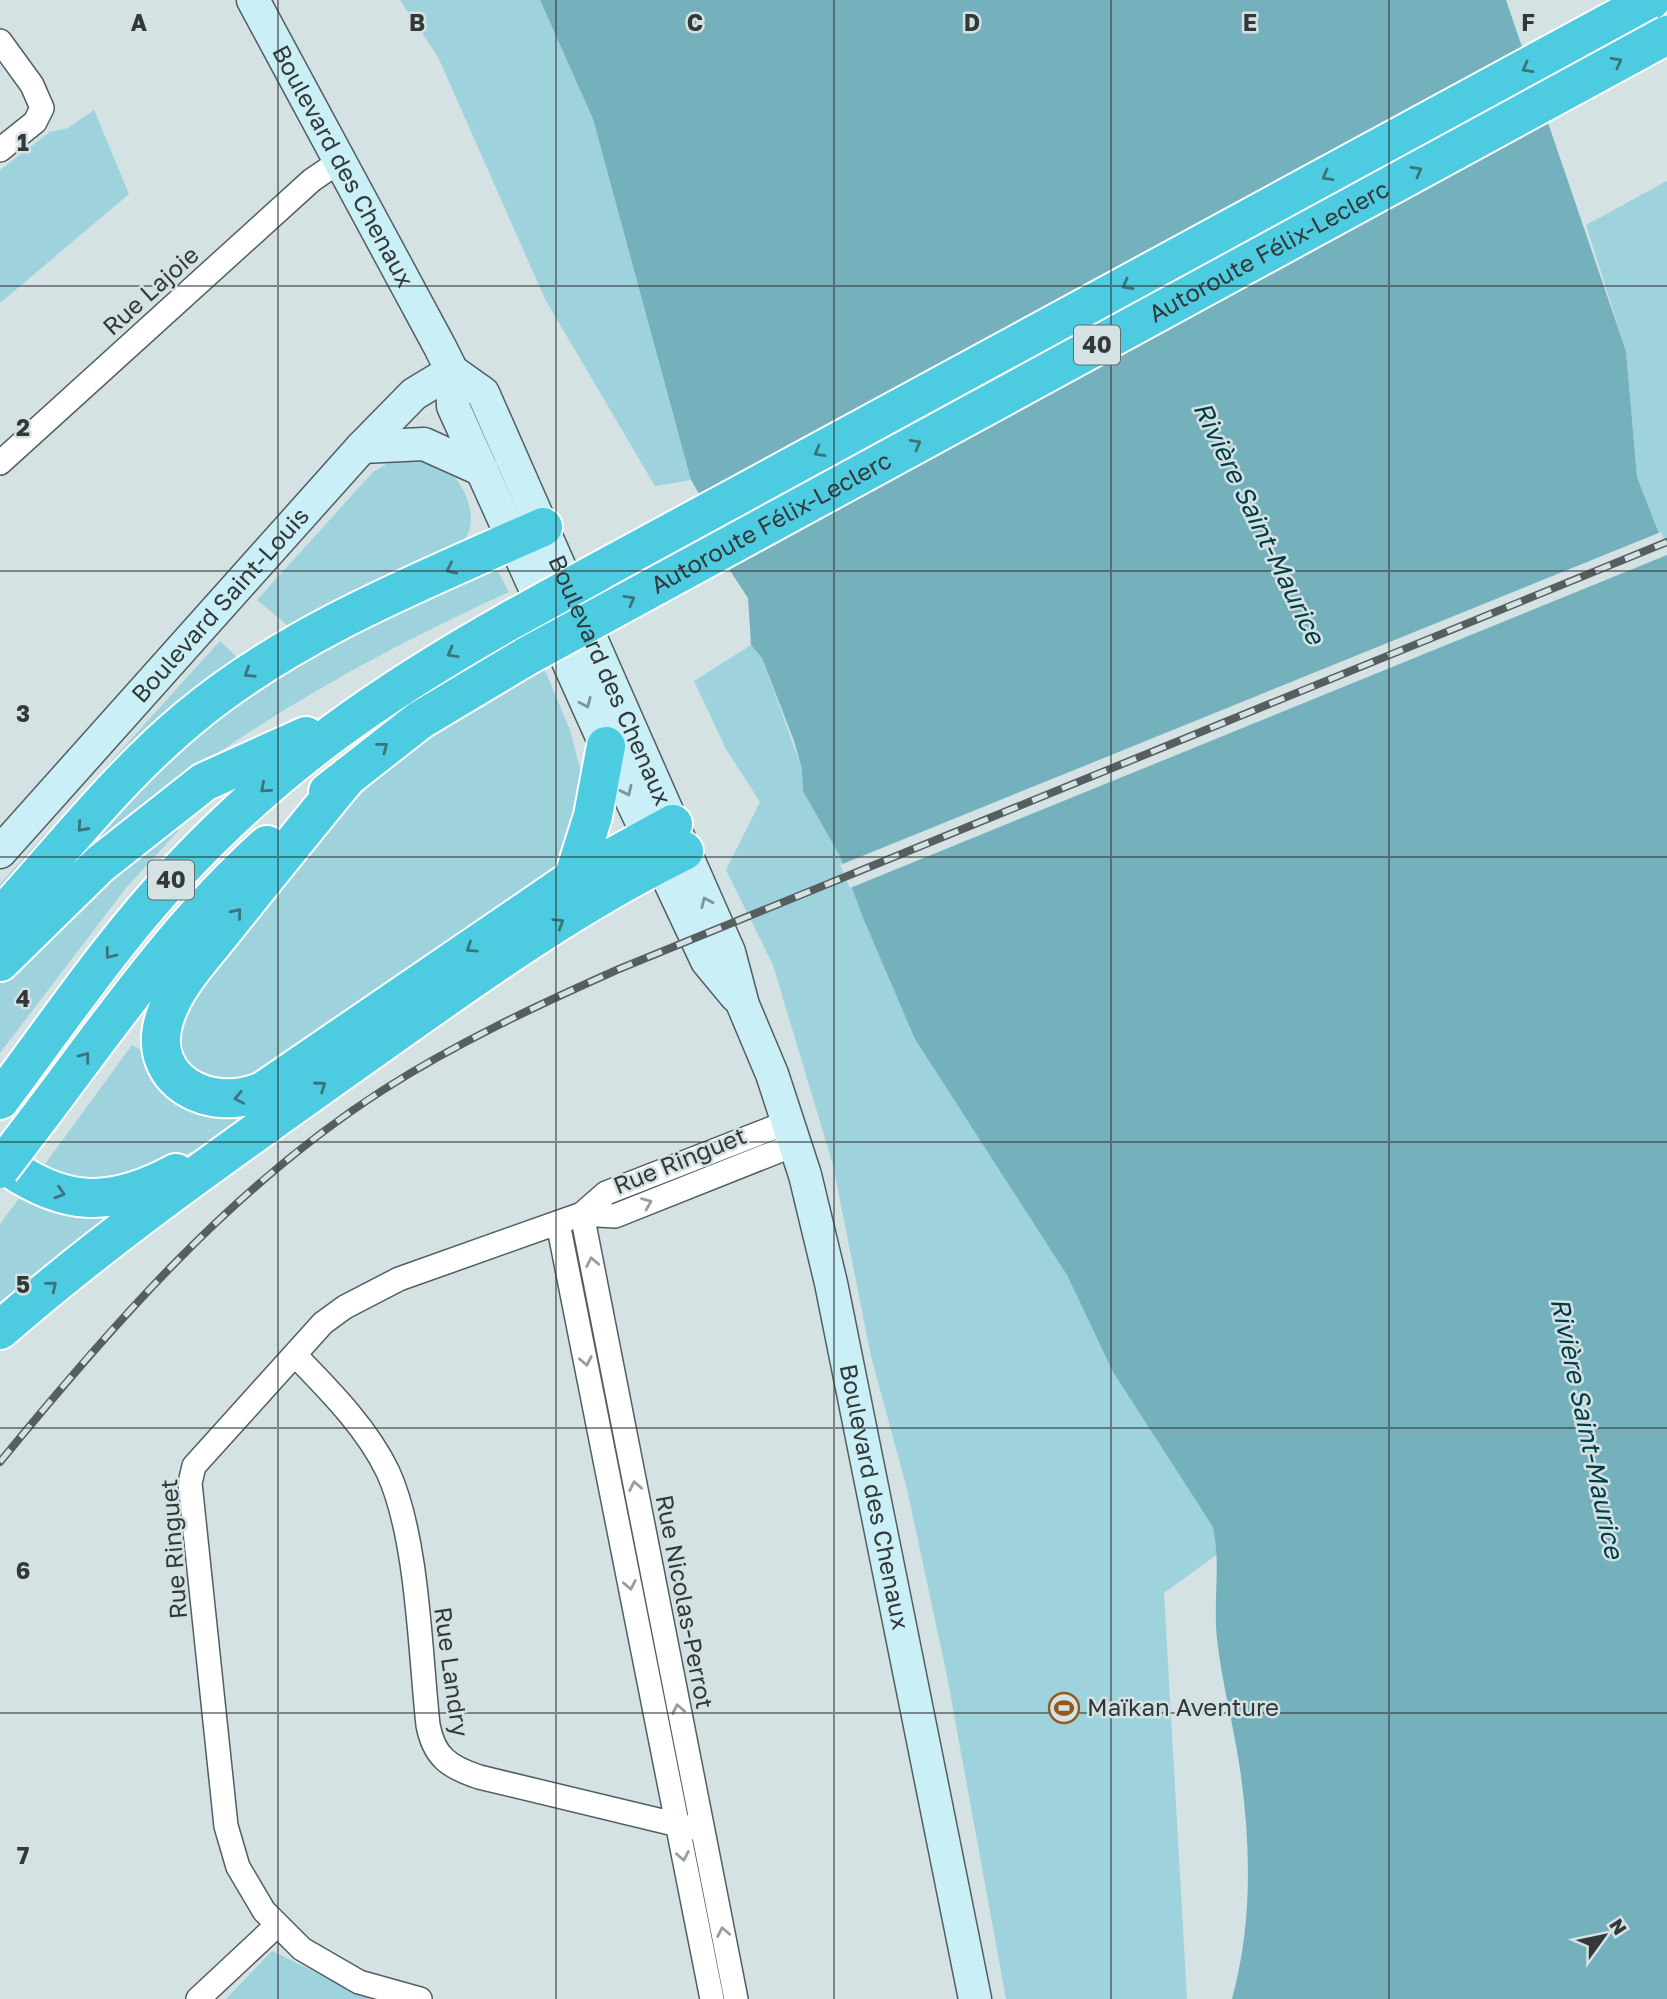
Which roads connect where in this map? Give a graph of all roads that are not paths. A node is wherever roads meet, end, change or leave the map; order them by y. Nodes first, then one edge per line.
1 (253, 0) edge
2 (1651, 0) edge
3 (1667, 35) edge
4 (0, 41) edge
5 (0, 150) edge
6 (340, 161) junction
7 (452, 371) junction
8 (362, 447) junction
9 (0, 463) edge
10 (482, 470) junction
11 (528, 534) junction
12 (356, 714) junction
13 (606, 746) junction
14 (348, 776) junction
15 (667, 843) junction
16 (0, 852) edge
17 (573, 879) junction
18 (0, 918) edge
19 (0, 962) edge
20 (9, 1088) edge
21 (265, 1126) junction
22 (792, 1133) junction
23 (0, 1161) edge
24 (0, 1169) edge
25 (582, 1214) junction
26 (558, 1223) junction
27 (0, 1330) edge
28 (295, 1355) junction
29 (677, 1825) junction
30 (702, 1830) junction
31 (276, 1926) junction
32 (198, 1999) edge
33 (420, 1999) edge
34 (712, 1999) edge
35 (736, 1999) edge
36 (975, 1999) edge

1 - 6 street, Boulevard des Chenaux
2 -> 12 highway, Autoroute Félix-Leclerc / 40, bridge
14 -> 3 highway, Autoroute Félix-Leclerc / 40, bridge
4 - 5 street
6 - 7 street, Boulevard des Chenaux
6 - 9 street, Rue Lajoie
7 - 8 street, Boulevard Saint-Louis
7 - 10 street, Boulevard des Chenaux
7 - 11 street, Boulevard des Chenaux
8 - 10 street
8 - 16 street, Boulevard Saint-Louis
10 - 11 street, Boulevard des Chenaux
11 -> 13 street, Boulevard des Chenaux
11 - 15 street, Boulevard des Chenaux
11 -> 18 highway
12 - 19 highway
12 -> 20 highway, Autoroute Félix-Leclerc / 40
13 -> 15 street, Boulevard des Chenaux
13 - 17 highway
17 -> 14 highway
24 -> 14 highway, Autoroute Félix-Leclerc / 40, bridge
15 - 17 highway
21 -> 15 highway
15 - 22 street, Boulevard des Chenaux
23 -> 21 highway
27 -> 21 highway
22 - 25 street, Rue Ringuet
22 - 36 street, Boulevard des Chenaux
25 - 26 street, Rue Ringuet
30 -> 25 street, Rue Nicolas-Perrot
26 - 28 street, Rue Ringuet
26 -> 29 street, Rue Nicolas-Perrot
28 - 29 street, Rue Landry
28 - 31 street, Rue Ringuet
29 - 30 street, Rue Landry
29 -> 34 street, Rue Nicolas-Perrot
35 -> 30 street, Rue Nicolas-Perrot
31 - 32 street
31 - 33 street, Rue Ringuet

